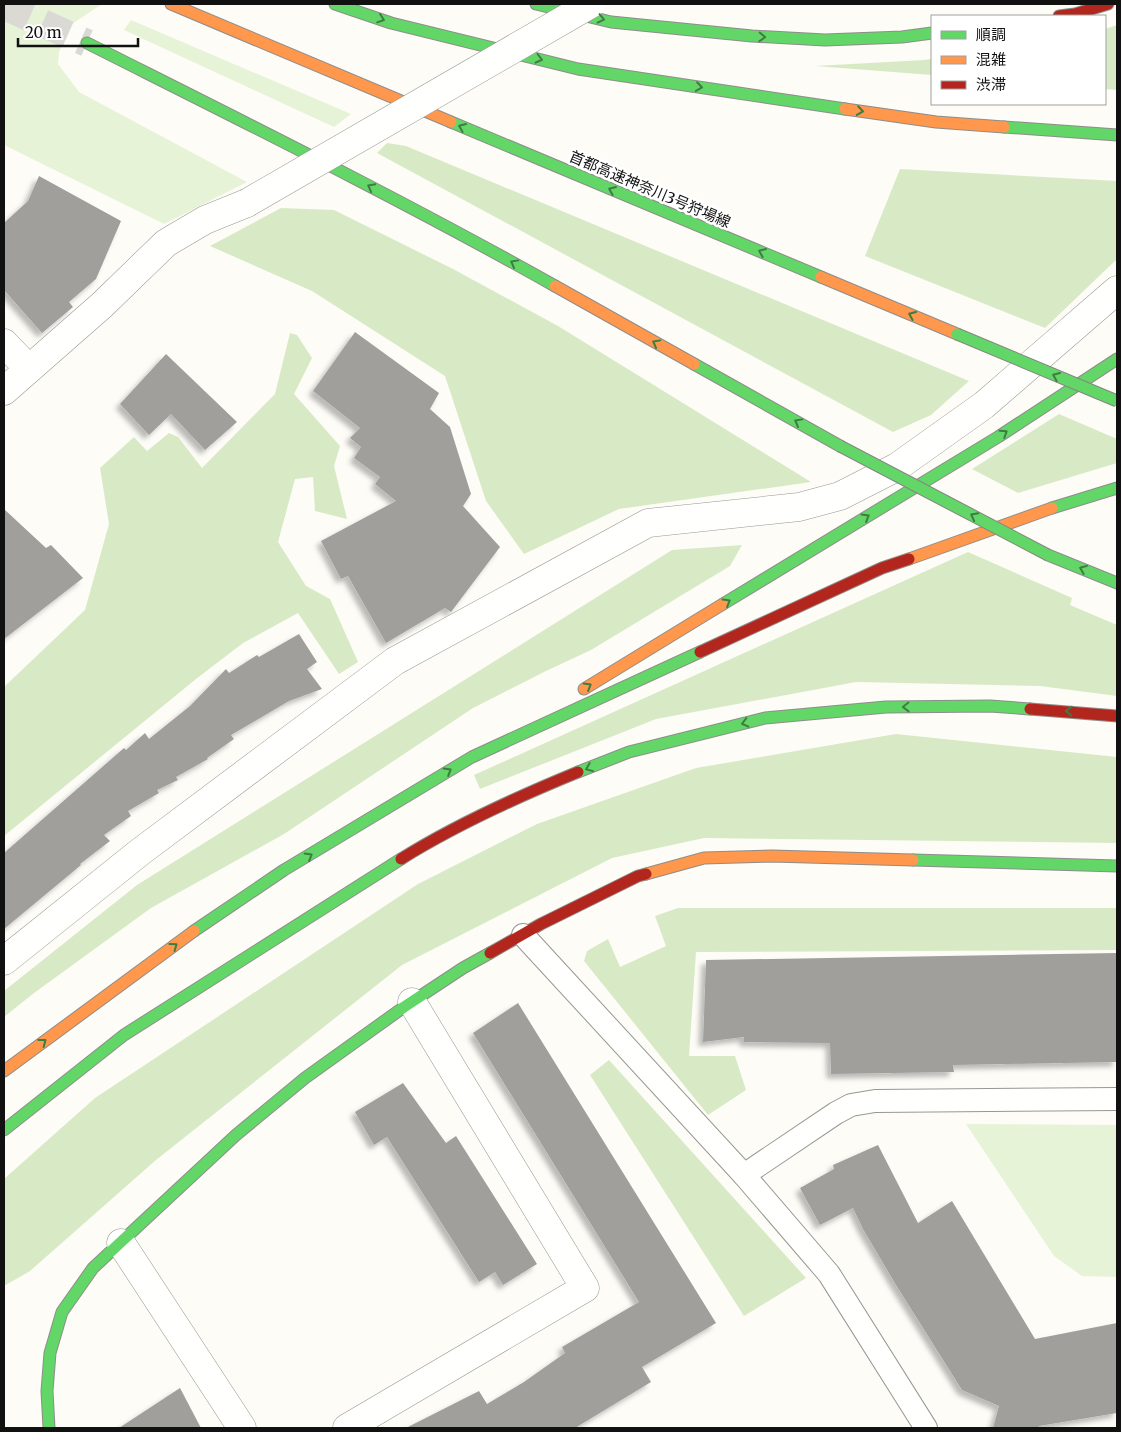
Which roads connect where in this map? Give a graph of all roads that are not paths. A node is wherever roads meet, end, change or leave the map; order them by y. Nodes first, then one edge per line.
1 (171, 4) edge
2 (335, 4) edge
3 (536, 4) edge
4 (591, 4) edge
5 (1108, 4) edge
6 (1067, 15) edge
7 (931, 33) edge
8 (87, 43) tunnel mouth
9 (1117, 136) edge
10 (1117, 290) edge
11 (4, 343) edge
12 (1117, 359) edge
13 (28, 369) junction
14 (4, 391) edge
15 (1117, 402) edge
16 (1117, 488) edge
17 (1117, 583) edge
18 (572, 696) dead end
19 (556, 706) dead end
20 (1117, 716) edge
21 (472, 757) junction
22 (1117, 866) edge
23 (523, 935) junction
24 (4, 961) edge
25 (412, 1002) junction
26 (4, 1071) edge
27 (1117, 1099) edge
28 (4, 1130) edge
29 (744, 1175) junction
30 (121, 1242) junction
31 (49, 1428) edge
32 (242, 1428) edge
33 (347, 1428) edge
34 (926, 1428) edge

15 -> 1 main road, 首都高速神奈川3号狩場線, bridge
2 -> 9 main road
3 -> 7 main road
4 - 13 street, bridge
5 - 6 main road
17 -> 8 main road, bridge
10 - 24 street
11 - 13 street
18 -> 12 main road
13 - 14 street
16 - 21 main road
19 - 21 main road
20 -> 28 main road
26 -> 21 main road
22 - 23 main road
23 - 25 main road
23 - 29 lane
25 - 30 main road
25 - 33 street
27 - 29 lane
29 - 34 lane
30 - 31 main road
30 - 32 street

